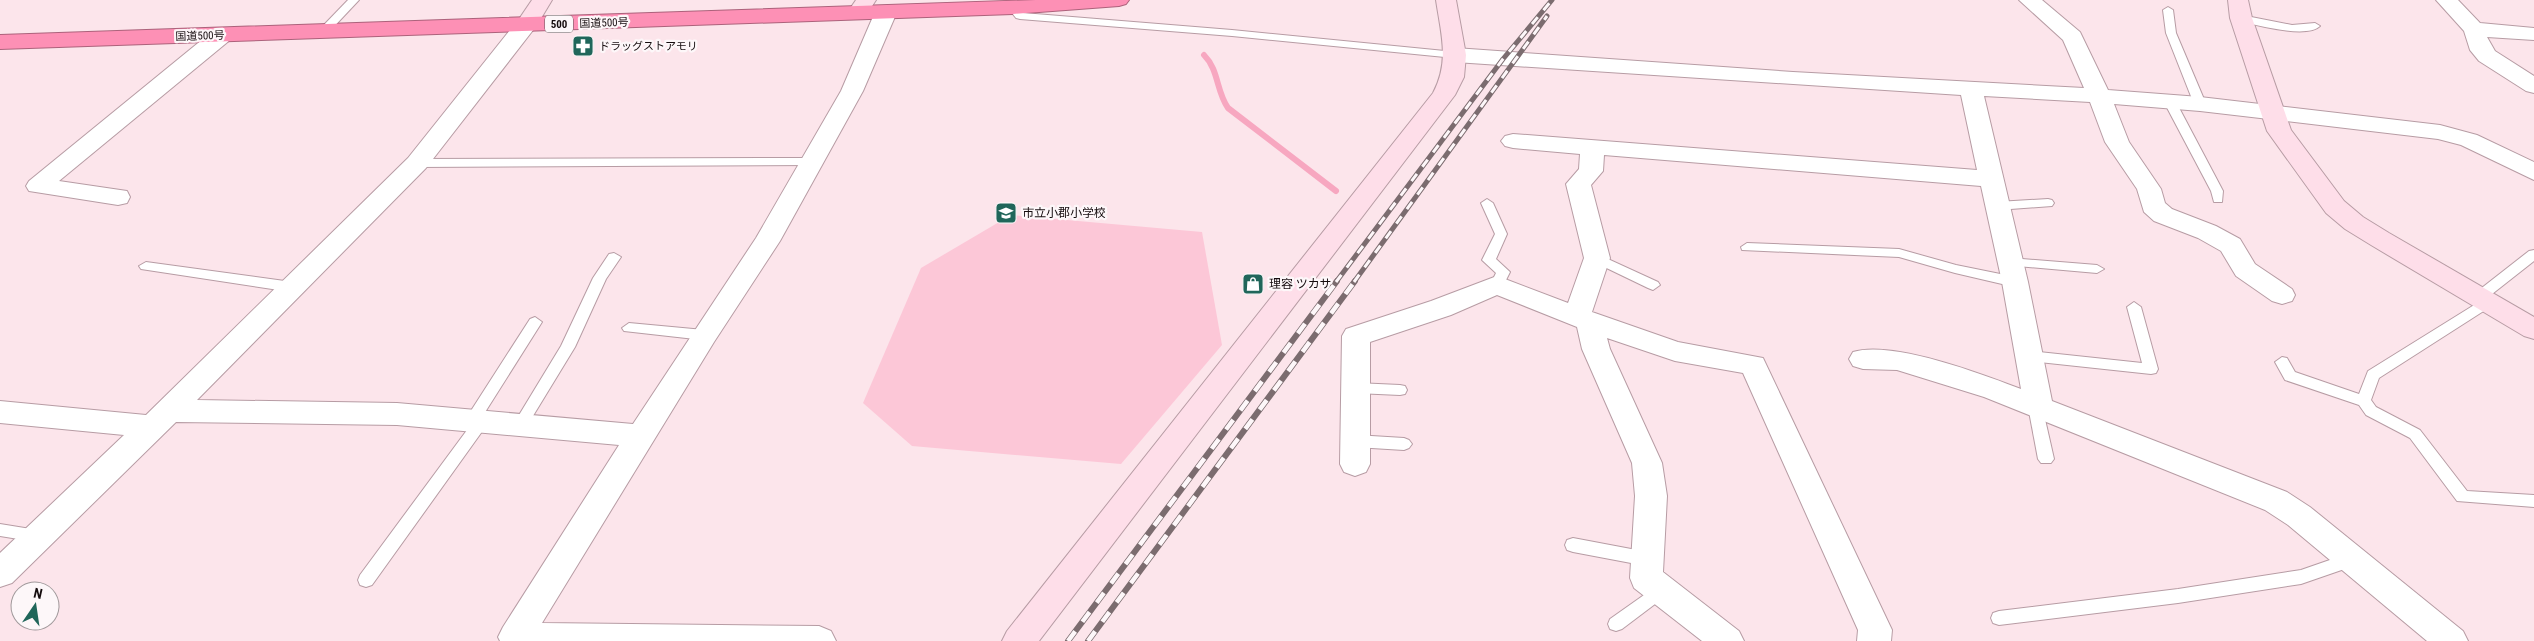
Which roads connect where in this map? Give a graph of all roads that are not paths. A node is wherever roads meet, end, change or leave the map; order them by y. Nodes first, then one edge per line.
1 (354, 0) edge
2 (542, 0) edge
3 (1119, 0) edge
4 (1446, 0) edge
5 (2029, 0) edge
6 (2446, 0) edge
7 (1041, 2) edge
8 (862, 6) edge
9 (1013, 8) junction
10 (2240, 9) edge
11 (2168, 10) dead end
12 (886, 12) junction
13 (526, 26) junction
14 (2315, 26) dead end
15 (2474, 30) junction
16 (323, 32) junction
17 (2534, 34) edge
18 (222, 35) junction
19 (0, 42) edge
20 (1455, 54) junction
21 (2534, 86) edge
22 (1971, 90) junction
23 (2099, 96) junction
24 (2170, 102) junction
25 (2200, 104) junction
26 (2272, 114) junction
27 (1513, 141) dead end
28 (1592, 148) junction
29 (812, 162) junction
30 (417, 163) junction
31 (2534, 172) edge
32 (1990, 179) junction
33 (118, 197) dead end
34 (2218, 199) dead end
35 (2048, 202) dead end
36 (1487, 203) dead end
37 (1997, 206) junction
38 (1746, 247) dead end
39 (2534, 254) edge
40 (614, 257) dead end
41 (1597, 258) junction
42 (146, 266) dead end
43 (2097, 269) dead end
44 (2012, 272) junction
45 (1497, 285) junction
46 (1652, 285) dead end
47 (292, 287) junction
48 (2282, 295) dead end
49 (2484, 300) junction
50 (2134, 307) dead end
51 (1584, 320) junction
52 (536, 322) dead end
53 (629, 328) dead end
54 (2534, 329) edge
55 (704, 335) junction
56 (2029, 356) junction
57 (1863, 359) dead end
58 (2282, 362) dead end
59 (1356, 388) junction
60 (1400, 390) dead end
61 (2364, 401) junction
62 (2037, 407) junction
63 (0, 412) edge
64 (160, 419) junction
65 (476, 421) junction
66 (520, 425) junction
67 (642, 436) junction
68 (1404, 444) dead end
69 (1355, 453) joint
70 (2046, 459) dead end
71 (2534, 500) edge
72 (0, 530) edge
73 (37, 536) junction
74 (1573, 545) dead end
75 (1647, 559) junction
76 (2350, 560) junction
77 (0, 573) edge
78 (366, 580) dead end
79 (1661, 590) junction
80 (2000, 618) dead end
81 (1616, 624) dead end
82 (513, 640) edge
83 (819, 641) edge
84 (1019, 641) edge
85 (1727, 641) edge
86 (1874, 641) edge
87 (2451, 641) edge

1 - 16 lane
2 - 13 street
3 - 7 highway, 国道500号 / 500
4 - 20 street
5 - 23 street
6 - 15 street
7 - 9 highway, 国道500号 / 500
8 - 12 highway, 国道500号 / 500
8 - 13 highway, 国道500号 / 500
9 - 12 highway, 国道500号 / 500
9 - 20 lane
10 - 14 lane
10 - 26 street
11 - 25 lane
12 - 29 street
13 - 16 highway, 国道500号 / 500
13 - 30 street
15 - 17 street
15 - 21 street
16 - 18 highway, 国道500号 / 500
18 - 19 highway, 国道500号 / 500
18 - 33 street
20 - 22 street
20 - 84 street
22 - 23 street
22 - 32 street
23 - 24 street
23 - 48 street
24 - 25 street
24 - 34 lane
25 - 26 street
26 - 31 street
26 - 49 street
27 - 28 street
28 - 32 street
28 - 41 street
29 - 30 lane
29 - 55 street
30 - 47 street
32 - 37 street
35 - 37 lane
36 - 45 lane
37 - 44 street
38 - 44 lane
39 - 49 lane
40 - 66 lane
41 - 46 lane
41 - 51 street
42 - 47 lane
43 - 44 lane
44 - 56 street
45 - 51 street
45 - 59 street
47 - 64 street
49 - 54 street
49 - 61 lane
50 - 56 lane
51 - 75 street
51 - 86 street
52 - 65 lane
53 - 55 lane
55 - 67 street
56 - 62 street
57 - 62 street
58 - 61 lane
59 - 60 lane
59 - 69 street
61 - 71 lane
62 - 70 lane
62 - 76 street
63 - 64 street
64 - 65 street
64 - 73 street
65 - 66 street
65 - 78 lane
66 - 67 street
67 - 82 street
68 - 69 lane
72 - 73 lane
73 - 77 street
74 - 75 lane
75 - 79 street
76 - 80 lane
76 - 87 street
79 - 81 lane
79 - 85 street
82 - 83 street

